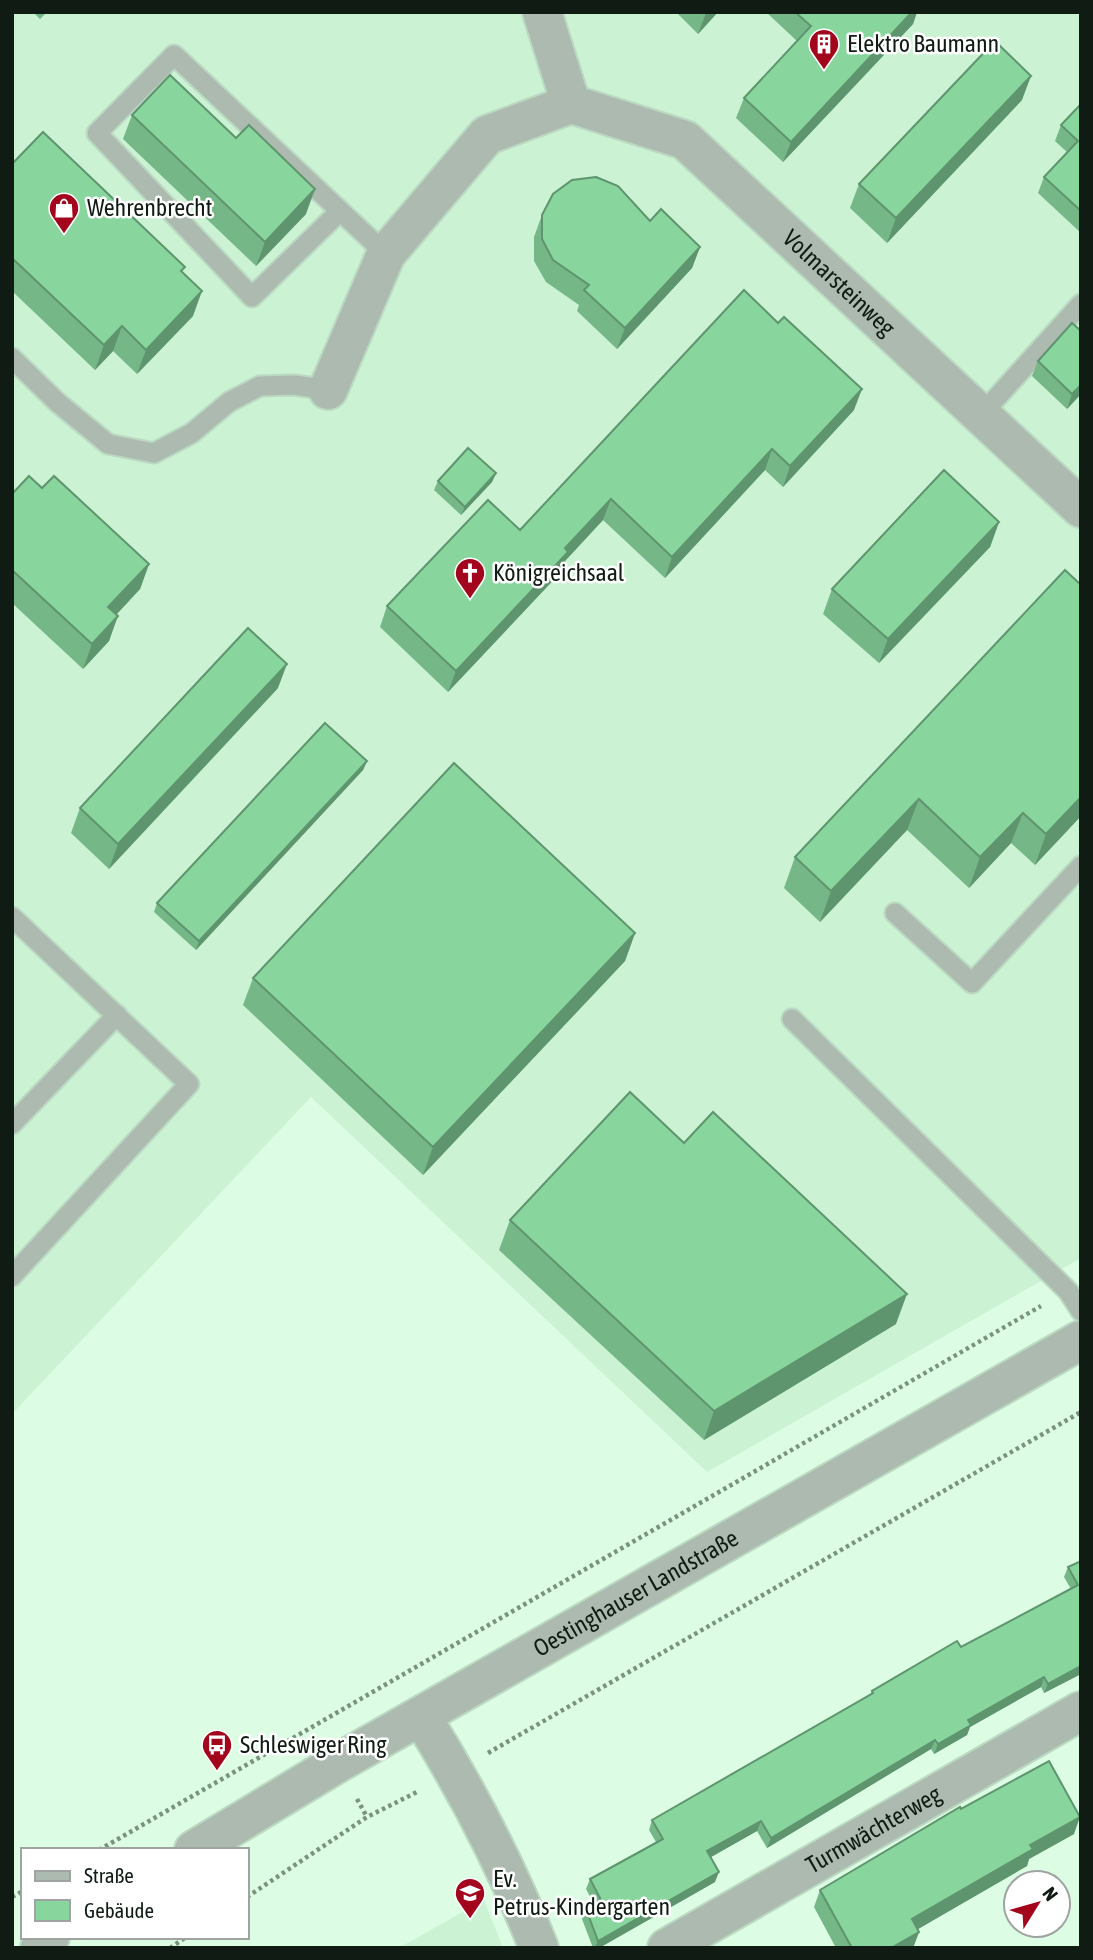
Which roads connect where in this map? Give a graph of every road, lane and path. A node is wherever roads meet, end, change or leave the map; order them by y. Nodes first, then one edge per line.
1 (542, 12) edge
2 (571, 104) junction
3 (340, 211) junction
4 (386, 254) junction
5 (1081, 304) edge
6 (12, 358) edge
7 (328, 390) joint
8 (981, 415) junction
9 (1081, 508) edge
10 (1081, 866) edge
11 (895, 913) dead end
12 (12, 917) edge
13 (117, 1016) junction
14 (792, 1019) dead end
15 (12, 1124) edge
16 (12, 1276) edge
17 (1068, 1291) junction
18 (1081, 1311) edge
19 (1081, 1340) edge
20 (1081, 1412) edge
21 (1081, 1712) edge
22 (421, 1716) junction
23 (455, 1771) junction
24 (102, 1848) edge
25 (197, 1848) edge
26 (248, 1896) edge
27 (539, 1948) edge
28 (667, 1948) edge

1 - 2 street
2 - 4 street
2 - 8 street, Volmarsteinweg
3 - 3 lane
3 - 4 lane
4 - 7 street
5 - 8 lane
6 - 7 lane
8 - 9 street, Volmarsteinweg
10 - 11 lane
12 - 13 lane
13 - 15 lane
13 - 16 lane
14 - 17 lane
17 - 18 lane
17 - 24 path
19 - 22 street, Oestinghauser Landstraße
20 - 23 path
21 - 28 street, Turmwächterweg
22 - 23 street
22 - 25 street, Oestinghauser Landstraße
23 - 26 path
23 - 27 street

